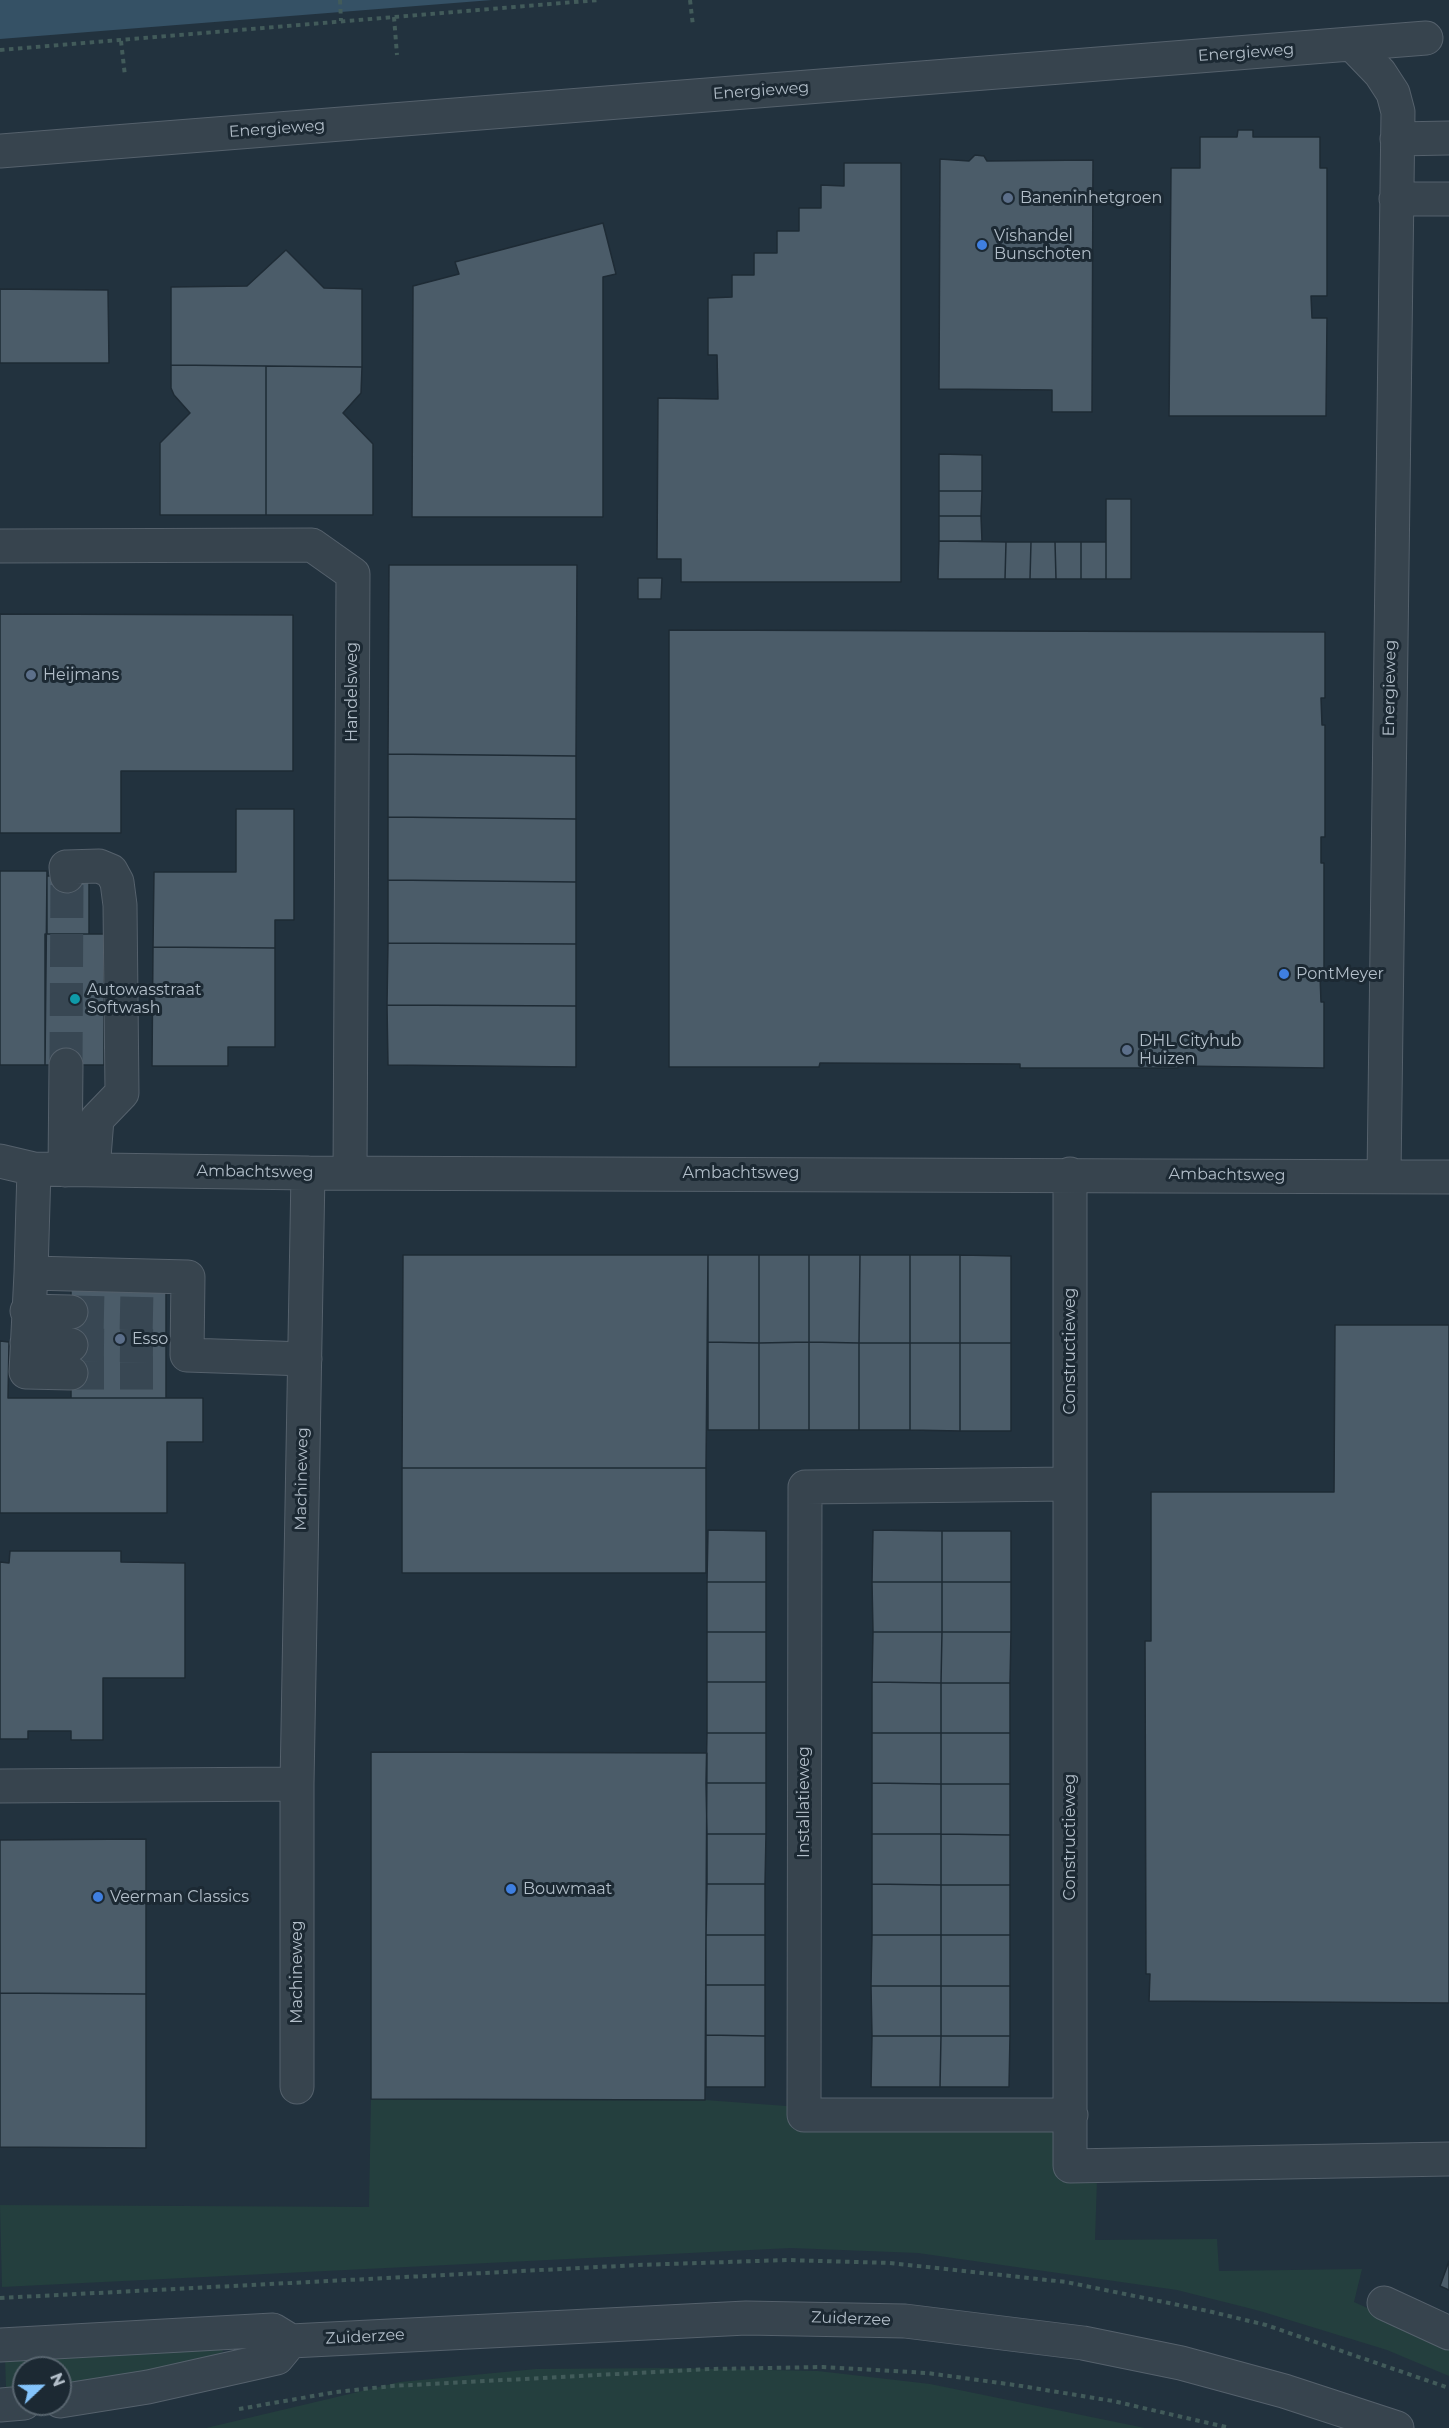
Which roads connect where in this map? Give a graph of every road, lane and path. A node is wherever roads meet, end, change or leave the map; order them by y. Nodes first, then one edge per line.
1 (340, 0) edge
2 (598, 0) edge
3 (690, 0) edge
4 (394, 17) junction
5 (341, 21) junction
6 (693, 26) dead end
7 (1426, 38) dead end
8 (121, 41) junction
9 (1352, 45) junction
10 (0, 50) edge
11 (397, 54) dead end
12 (125, 76) dead end
13 (1449, 138) edge
14 (1397, 139) junction
15 (0, 151) edge
16 (1396, 199) junction
17 (1449, 199) edge
18 (0, 546) edge
19 (67, 876) dead end
20 (66, 1065) tunnel mouth
21 (0, 1161) edge
22 (34, 1169) junction
23 (79, 1170) junction
24 (350, 1172) junction
25 (308, 1173) junction
26 (1070, 1174) junction
27 (1384, 1176) junction
28 (1449, 1177) edge
29 (0, 1184) edge
30 (31, 1273) junction
31 (27, 1311) junction
32 (71, 1312) tunnel mouth
33 (71, 1358) tunnel mouth
34 (305, 1359) junction
35 (1069, 1484) junction
36 (297, 1784) junction
37 (0, 1786) edge
38 (297, 2087) dead end
39 (1071, 2115) junction
40 (1449, 2159) edge
41 (1384, 2303) dead end
42 (1449, 2333) edge
43 (291, 2341) junction
44 (0, 2345) edge
45 (72, 2399) edge
46 (235, 2410) dead end
47 (1230, 2428) edge
48 (1397, 2428) edge

1 - 5 path
2 - 4 path
3 - 6 path
4 - 5 path
4 - 11 path
5 - 8 path
7 - 9 street
8 - 10 path
8 - 12 path
9 - 14 street, Energieweg
9 - 15 street, Energieweg
13 - 14 street
14 - 16 street, Energieweg
16 - 17 street
16 - 27 street, Energieweg
18 - 24 street, Handelsweg
19 - 23 street
20 - 23 street
21 - 22 street, Ambachtsweg
22 - 23 street, Ambachtsweg
22 - 29 street, Ambachtsweg
22 - 30 street
23 - 25 street, Ambachtsweg
24 - 25 street, Ambachtsweg
24 - 26 street, Ambachtsweg
25 - 34 street, Machineweg
26 - 27 street, Ambachtsweg
26 - 35 street, Constructieweg
27 - 28 street, Ambachtsweg
30 - 31 street
30 - 34 street
31 - 32 street
31 - 33 street
34 - 36 street, Machineweg
35 - 39 street, Constructieweg
35 - 39 street, Installatieweg
36 - 37 street
36 - 38 street, Machineweg
39 - 40 street, Constructieweg
41 - 42 street
43 - 44 street, Zuiderzee
43 - 45 street
43 - 48 street, Zuiderzee
46 - 47 path

